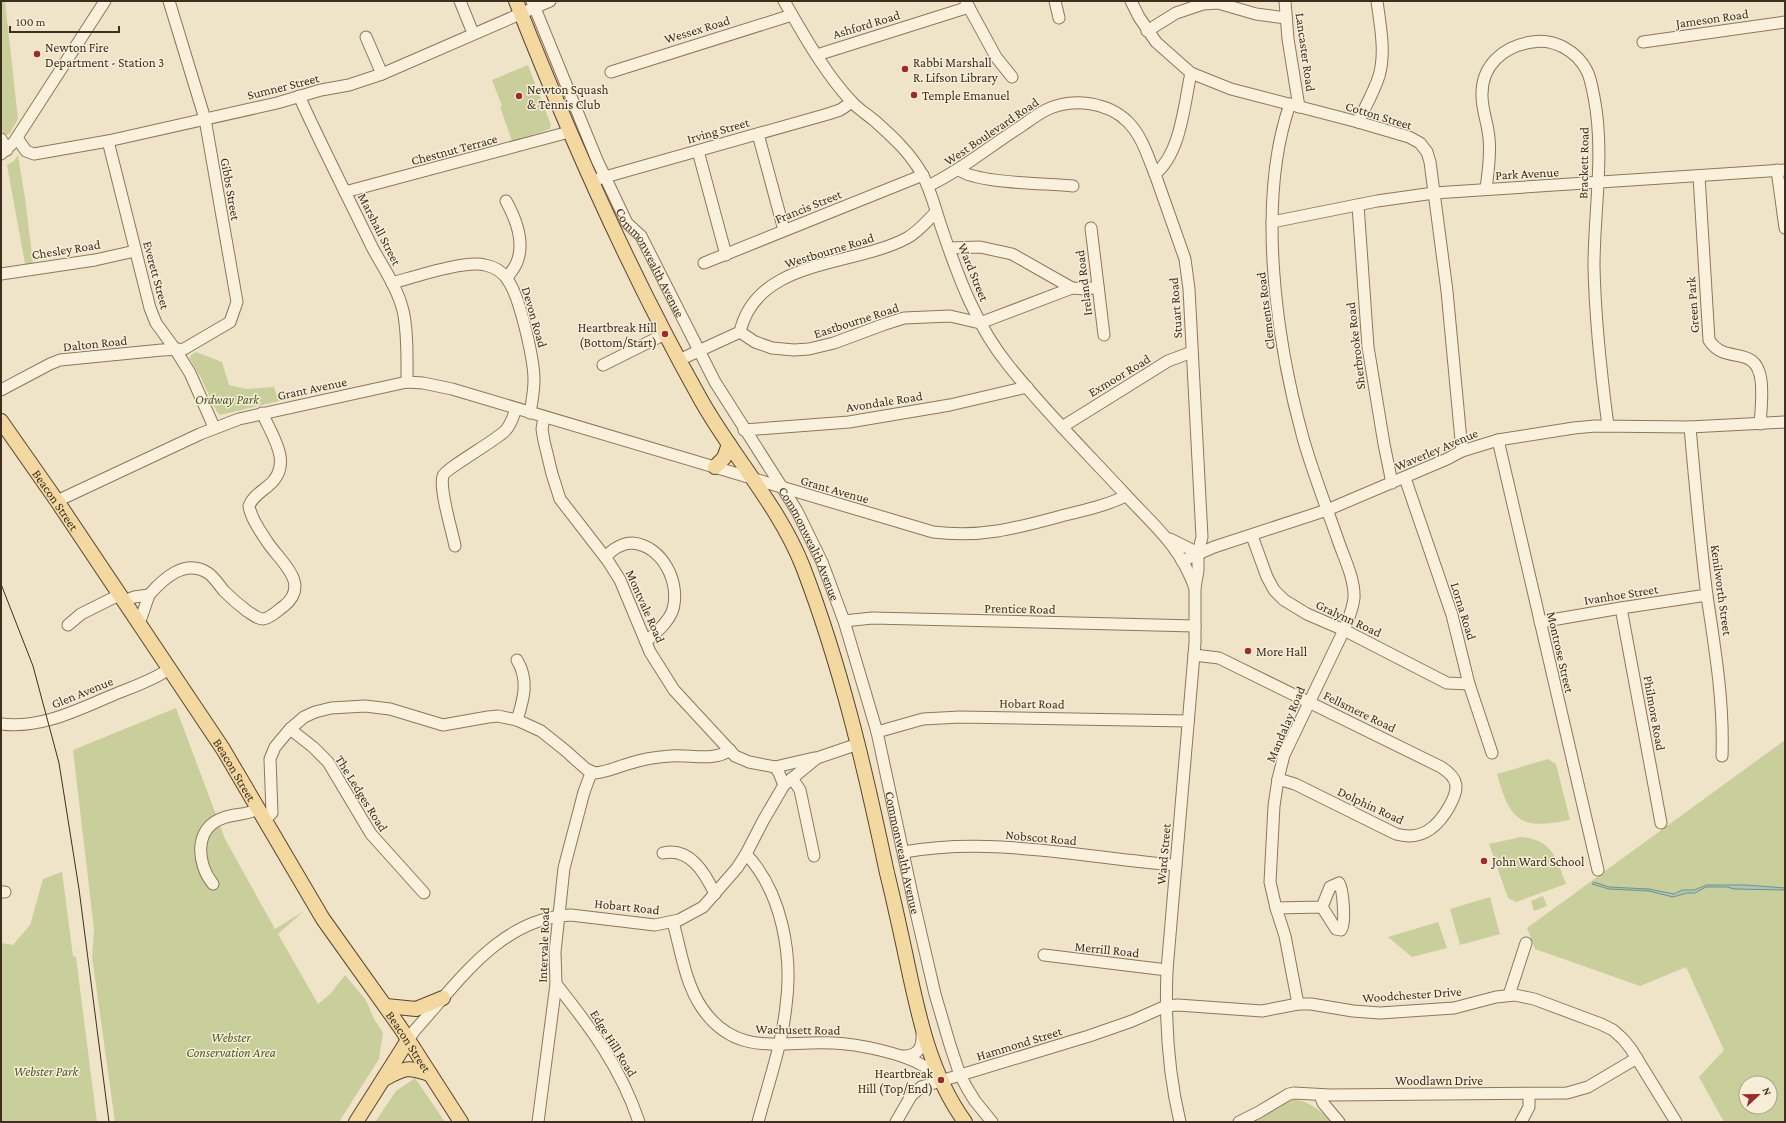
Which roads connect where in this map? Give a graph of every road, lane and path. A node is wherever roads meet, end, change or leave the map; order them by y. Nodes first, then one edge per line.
1 (106, 1) edge
2 (169, 1) edge
3 (460, 1) edge
4 (550, 1) edge
5 (784, 1) edge
6 (1054, 1) edge
7 (1131, 1) edge
8 (1285, 1) edge
9 (1377, 1) edge
10 (533, 4) edge
11 (968, 4) edge
12 (519, 7) edge
13 (792, 15) junction
14 (1060, 18) dead end
15 (1286, 18) junction
16 (1785, 22) edge
17 (1147, 31) junction
18 (473, 33) junction
19 (366, 37) dead end
20 (1643, 42) dead end
21 (817, 55) junction
22 (611, 72) dead end
23 (1192, 73) junction
24 (382, 74) junction
25 (1012, 77) dead end
26 (299, 96) junction
27 (852, 102) junction
28 (1294, 105) junction
29 (205, 119) junction
30 (1358, 122) junction
31 (569, 132) junction
32 (758, 134) junction
33 (17, 138) junction
34 (1, 139) edge
35 (108, 141) junction
36 (698, 151) junction
37 (4, 152) edge
38 (959, 170) junction
39 (1781, 170) edge
40 (1155, 174) junction
41 (923, 175) junction
42 (605, 176) junction
43 (1699, 176) junction
44 (591, 182) junction
45 (1597, 183) junction
46 (928, 186) junction
47 (1073, 186) dead end
48 (1486, 189) junction
49 (345, 192) junction
50 (1434, 193) junction
51 (506, 201) dead end
52 (1358, 204) junction
53 (936, 212) junction
54 (627, 222) junction
55 (1272, 222) junction
56 (1091, 228) dead end
57 (1785, 228) edge
58 (613, 230) junction
59 (784, 230) junction
60 (948, 248) junction
61 (135, 251) junction
62 (726, 255) junction
63 (704, 263) dead end
64 (1, 274) edge
65 (507, 278) junction
66 (392, 283) junction
67 (1098, 287) junction
68 (1072, 288) junction
69 (980, 324) junction
70 (740, 332) junction
71 (665, 334) junction
72 (1104, 335) dead end
73 (175, 349) junction
74 (699, 350) junction
75 (1192, 352) junction
76 (679, 360) junction
77 (603, 365) dead end
78 (407, 382) junction
79 (1027, 387) junction
80 (1, 390) edge
81 (516, 409) junction
82 (262, 413) junction
83 (530, 413) junction
84 (544, 417) junction
85 (1, 421) edge
86 (1785, 422) edge
87 (1760, 424) junction
88 (1062, 426) junction
89 (1608, 426) junction
90 (214, 427) junction
91 (1690, 427) junction
92 (744, 430) junction
93 (1498, 440) junction
94 (729, 444) junction
95 (1462, 451) junction
96 (714, 467) junction
97 (1405, 478) junction
98 (752, 479) junction
99 (1392, 483) junction
100 (781, 488) junction
101 (811, 496) junction
102 (1126, 496) junction
103 (56, 501) junction
104 (1327, 510) junction
105 (798, 514) junction
106 (1252, 536) junction
107 (1167, 537) junction
108 (455, 546) dead end
109 (1198, 554) junction
110 (605, 557) junction
111 (1182, 561) junction
112 (1195, 588) junction
113 (148, 595) junction
114 (1707, 595) junction
115 (122, 598) junction
116 (1621, 608) junction
117 (844, 621) junction
118 (1540, 622) junction
119 (139, 624) junction
120 (68, 625) dead end
121 (1195, 626) junction
122 (1344, 630) junction
123 (646, 642) junction
124 (1194, 655) junction
125 (517, 660) dead end
126 (169, 669) junction
127 (1469, 684) junction
128 (1308, 702) junction
129 (517, 720) junction
130 (1188, 721) junction
131 (1, 724) edge
132 (290, 729) junction
133 (877, 732) junction
134 (858, 744) junction
135 (730, 750) junction
136 (1492, 753) dead end
137 (1722, 756) dead end
138 (817, 758) junction
139 (775, 767) junction
140 (591, 773) junction
141 (1278, 778) junction
142 (788, 782) junction
143 (1456, 790) joint
144 (262, 813) junction
145 (1661, 823) dead end
146 (904, 852) junction
147 (663, 853) dead end
148 (746, 854) junction
149 (814, 856) dead end
150 (1176, 865) junction
151 (1598, 870) dead end
152 (213, 884) dead end
153 (424, 893) dead end
154 (715, 894) junction
155 (1276, 908) junction
156 (1322, 908) dead end
157 (558, 915) junction
158 (673, 922) junction
159 (1526, 943) dead end
160 (1044, 955) dead end
161 (1167, 970) junction
162 (556, 984) junction
163 (1509, 995) junction
164 (443, 998) junction
165 (1298, 1004) junction
166 (386, 1006) junction
167 (1166, 1006) junction
168 (919, 1018) junction
169 (408, 1040) junction
170 (778, 1045) junction
171 (899, 1056) junction
172 (1637, 1058) junction
173 (430, 1074) junction
174 (960, 1075) junction
175 (382, 1080) junction
176 (941, 1080) junction
177 (1529, 1094) junction
178 (1320, 1095) junction
179 (356, 1122) edge
180 (461, 1122) edge
181 (538, 1122) edge
182 (639, 1122) edge
183 (758, 1122) edge
184 (896, 1122) edge
185 (965, 1122) edge
186 (992, 1122) edge
187 (1180, 1122) edge
188 (1239, 1122) edge
189 (1339, 1122) edge
190 (1521, 1122) edge
191 (1676, 1122) edge

1 - 33 street
2 - 29 street, Gibbs Street
3 - 18 street
4 - 10 street, Sumner Street
5 - 13 street, Ward Street
6 - 14 street
7 - 17 street, Cotton Street
8 - 15 street, Lancaster Road
9 - 30 street
10 - 12 street, Sumner Street
10 - 42 street, Commonwealth Avenue
11 - 21 street, Ashford Road
11 - 25 street
12 - 18 street, Sumner Street
12 - 31 main road, Commonwealth Avenue
13 - 21 street, Ward Street
13 - 22 street, Wessex Road
15 - 17 street
15 - 28 street, Lancaster Road
16 - 20 street, Jameson Road
17 - 23 street, Cotton Street
18 - 24 street, Sumner Street
19 - 24 street
21 - 27 street, Ward Street
23 - 28 street, Cotton Street
23 - 40 street
24 - 26 street, Sumner Street
26 - 29 street, Sumner Street
26 - 49 street, Marshall Street
27 - 32 street, Irving Street
27 - 41 street, Ward Street
28 - 30 street, Cotton Street
28 - 55 street, Clements Road
29 - 35 street, Sumner Street
29 - 73 street, Gibbs Street
30 - 50 street, Cotton Street
31 - 44 main road, Commonwealth Avenue
31 - 49 street, Chestnut Terrace
32 - 36 street, Irving Street
32 - 59 street
33 - 35 street, Sumner Street
33 - 37 street
34 - 37 street
35 - 61 street, Everett Street
36 - 42 street, Irving Street
36 - 62 street
38 - 40 street, West Boulevard Road
38 - 46 street, West Boulevard Road
38 - 47 street
39 - 43 street, Park Avenue
39 - 57 street
40 - 75 street, Stuart Road
41 - 46 street, Ward Street
41 - 59 street, Francis Street
42 - 44 street, Irving Street
42 - 54 street, Commonwealth Avenue
43 - 45 street, Park Avenue
43 - 87 street, Green Park
44 - 58 main road, Commonwealth Avenue
45 - 48 street, Park Avenue
45 - 48 street, Brackett Road
45 - 89 street, Brackett Road
46 - 53 street, Ward Street
48 - 50 street, Park Avenue
49 - 66 street, Marshall Street
50 - 52 street, Park Avenue
50 - 95 street, Cotton Street
51 - 65 street
52 - 55 street, Park Avenue
52 - 99 street, Sherbrooke Road
53 - 60 street, Ward Street
53 - 70 street, Westbourne Road
54 - 58 street
54 - 74 street, Commonwealth Avenue
55 - 104 street, Clements Road
56 - 67 street, Ireland Road
58 - 71 main road, Commonwealth Avenue
59 - 62 street, Francis Street
60 - 68 street
60 - 69 street, Ward Street
61 - 64 street, Chesley Road
61 - 73 street, Everett Street
62 - 63 street, Francis Street
65 - 66 street, Devon Road
65 - 83 street, Devon Road
66 - 78 street, Marshall Street
67 - 68 street
67 - 72 street, Ireland Road
68 - 69 street
69 - 70 street, Eastbourne Road
69 - 79 street, Ward Street
70 - 74 street
71 - 76 main road, Commonwealth Avenue
71 - 77 street
73 - 80 street, Dalton Road
73 - 90 street, Everett Street
74 - 76 street
74 - 92 street, Commonwealth Avenue
75 - 88 street, Exmoor Road
75 - 109 street, Stuart Road
76 - 94 main road, Commonwealth Avenue
78 - 81 street, Grant Avenue
78 - 82 street, Grant Avenue
79 - 88 street, Ward Street
79 - 92 street, Avondale Road
81 - 83 street, Grant Avenue
81 - 108 street
82 - 90 street, Grant Avenue
82 - 113 street
83 - 84 street, Grant Avenue
84 - 96 street, Grant Avenue
84 - 110 street, Montvale Road
85 - 103 main road, Beacon Street
86 - 87 street, Waverley Avenue
87 - 91 street, Waverley Avenue
88 - 102 street, Ward Street
89 - 91 street, Waverley Avenue
89 - 93 street, Waverley Avenue
90 - 103 street, Grant Avenue
91 - 114 street, Kenilworth Street
92 - 100 street, Commonwealth Avenue
93 - 95 street, Waverley Avenue
93 - 118 street, Montrose Street
94 - 96 main road
94 - 98 main road, Commonwealth Avenue
95 - 97 street, Waverley Avenue
96 - 98 street, Grant Avenue
97 - 99 street, Waverley Avenue
97 - 127 street, Lorna Road
98 - 100 street, Grant Avenue
98 - 134 main road, Commonwealth Avenue
99 - 104 street, Waverley Avenue
100 - 101 street, Grant Avenue
100 - 105 street, Commonwealth Avenue
101 - 102 street, Grant Avenue
101 - 105 street
102 - 107 street, Ward Street
103 - 115 main road, Beacon Street
104 - 106 street, Waverley Avenue
104 - 122 street, Mandalay Road
105 - 117 street, Commonwealth Avenue
106 - 109 street, Waverley Avenue
106 - 122 street, Gralynn Road
107 - 109 street, Ward Street
107 - 111 street, Ward Street
109 - 111 street, Waverley Avenue
109 - 112 street, Ward Street
110 - 123 street, Montvale Road
110 - 123 street
111 - 112 street, Ward Street
112 - 121 street, Ward Street
113 - 115 street
113 - 119 street
114 - 116 street, Ivanhoe Street
114 - 137 street, Kenilworth Street
115 - 119 main road, Beacon Street
115 - 120 street
116 - 118 street, Ivanhoe Street
116 - 145 street, Philmore Road
117 - 121 street, Prentice Road
117 - 133 street, Commonwealth Avenue
118 - 151 street, Montrose Street
119 - 126 main road, Beacon Street
121 - 124 street, Ward Street
122 - 127 street, Gralynn Road
122 - 128 street, Mandalay Road
123 - 135 street, Montvale Road
124 - 128 street, Fellsmere Road
124 - 130 street, Ward Street
125 - 129 street
126 - 131 street, Glen Avenue
126 - 144 main road, Beacon Street
127 - 136 street, Lorna Road
128 - 141 street, Mandalay Road
128 - 143 street, Fellsmere Road
129 - 132 street
129 - 140 street
130 - 133 street, Hobart Road
130 - 150 street, Ward Street
132 - 144 street
132 - 153 street, The Ledges Road
133 - 146 street, Commonwealth Avenue
134 - 138 street, Hobart Road
134 - 168 main road, Commonwealth Avenue
135 - 139 street, Montvale Road
135 - 140 street
138 - 139 street, Montvale Road
138 - 142 street, Hobart Road
139 - 142 street
140 - 157 street, Intervale Road
141 - 143 street, Dolphin Road
141 - 155 street, Mandalay Road
142 - 148 street, Hobart Road
142 - 149 street
144 - 152 street
144 - 166 main road, Beacon Street
146 - 150 street, Nobscot Road
146 - 174 street, Commonwealth Avenue
147 - 154 street
148 - 154 street, Hobart Road
148 - 170 street
150 - 161 street, Ward Street
154 - 158 street, Hobart Road
155 - 156 street
155 - 165 street, Mandalay Road
157 - 158 street, Hobart Road
157 - 162 street, Intervale Road
157 - 164 street, Hobart Road
158 - 170 street, Wachusett Road
159 - 163 street
160 - 161 street, Merrill Road
161 - 167 street, Ward Street
162 - 181 street, Intervale Road
162 - 182 street, Edge Hill Road
163 - 165 street, Woodchester Drive
163 - 172 street, Woodchester Drive
164 - 166 main road
164 - 169 street, Hobart Road
165 - 167 street, Woodchester Drive
166 - 169 main road, Beacon Street
167 - 174 street, Hammond Street
167 - 187 street, Ward Street
168 - 171 street
168 - 176 main road, Commonwealth Avenue
169 - 173 main road, Beacon Street
169 - 175 main road
170 - 171 street, Wachusett Road
170 - 183 street
171 - 176 street, Wachusett Road
172 - 177 street, Woodlawn Drive
172 - 191 street, Woodchester Drive
173 - 175 main road
173 - 180 main road, Beacon Street
174 - 176 street, Hammond Street
174 - 186 street, Commonwealth Avenue
175 - 179 main road
176 - 184 street, Hammond Street
176 - 185 main road, Commonwealth Avenue
177 - 178 street, Woodlawn Drive
177 - 190 street
178 - 188 street, Woodlawn Drive
178 - 189 street

